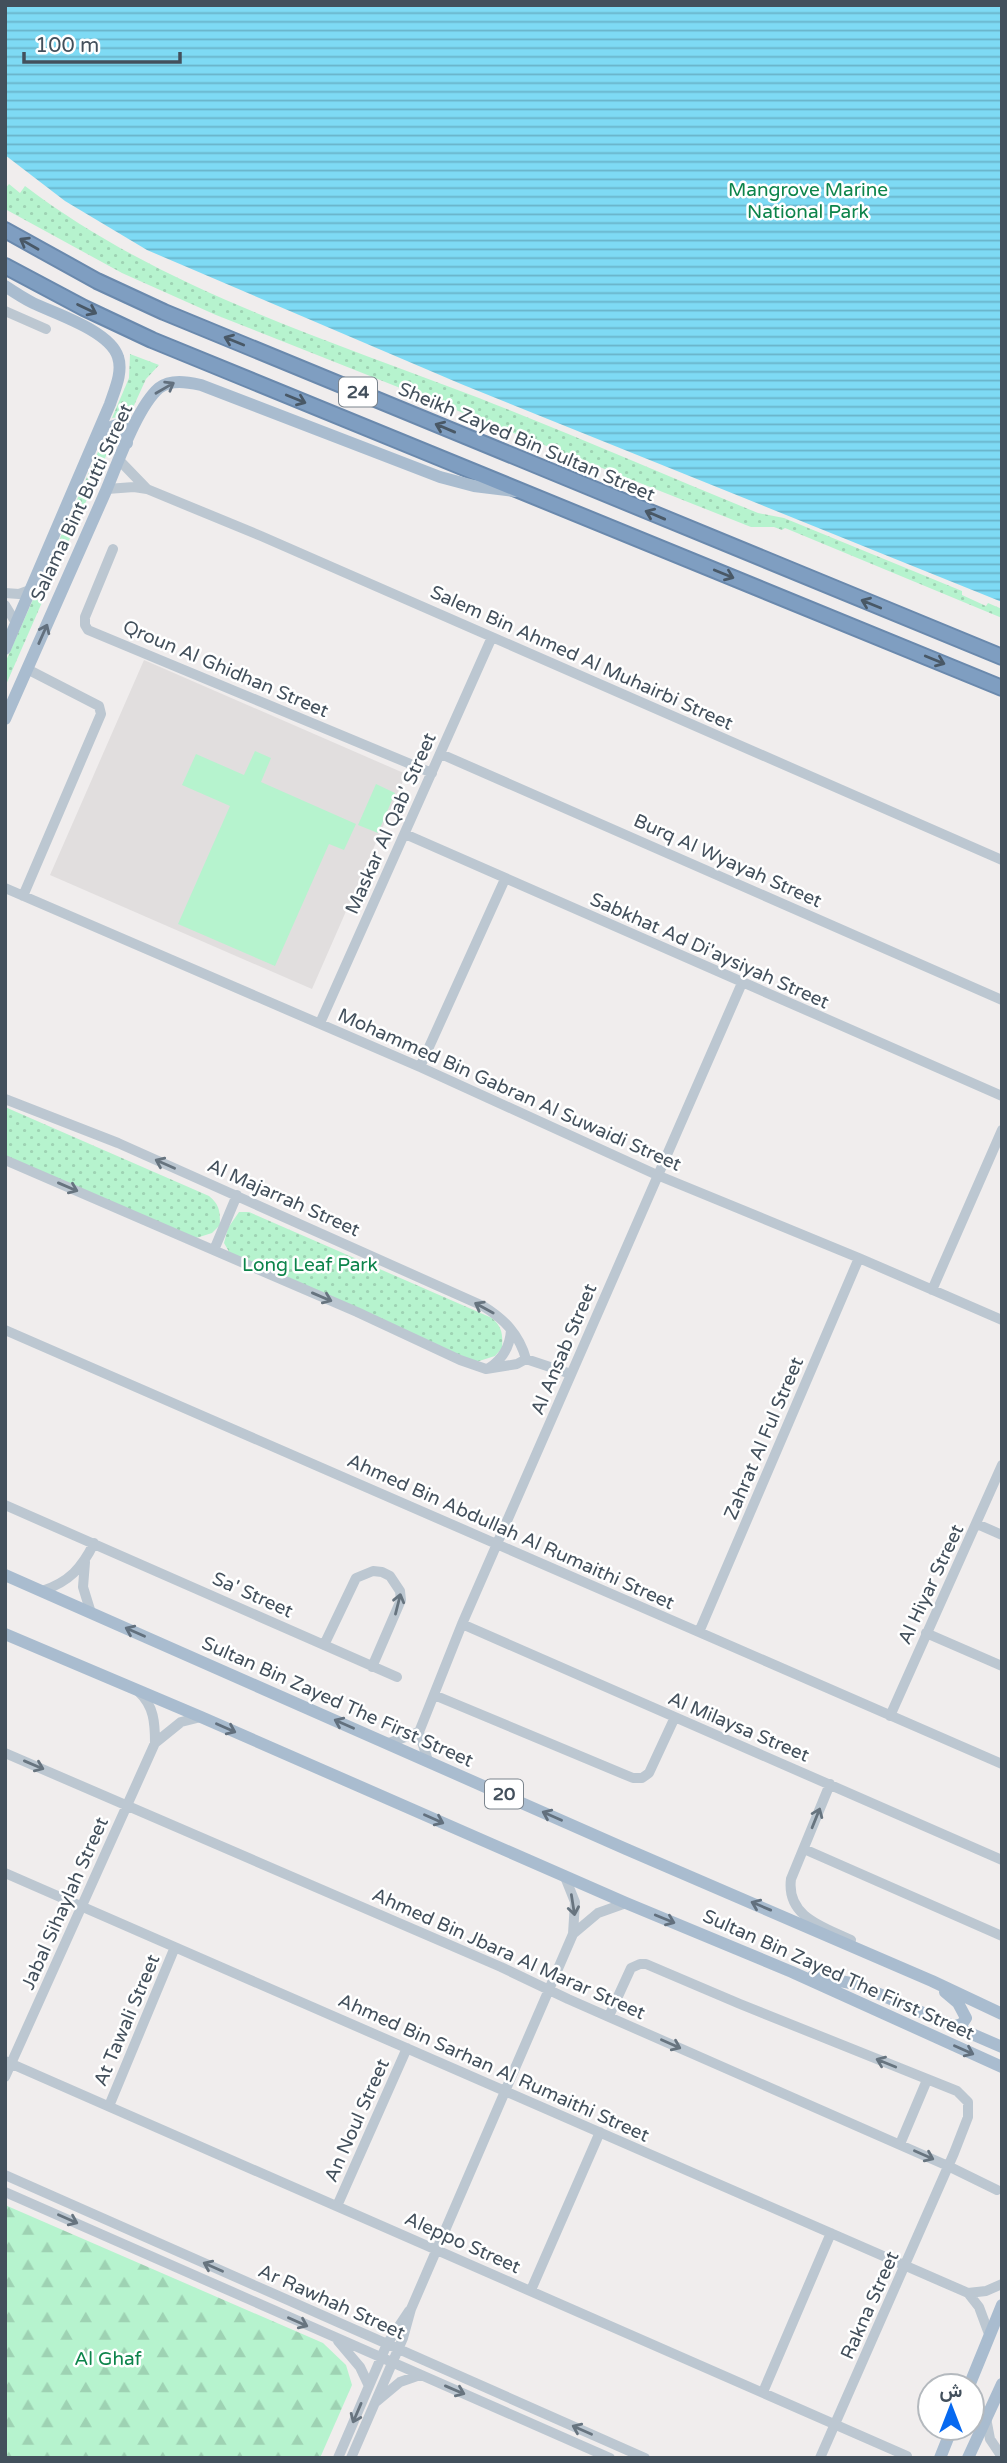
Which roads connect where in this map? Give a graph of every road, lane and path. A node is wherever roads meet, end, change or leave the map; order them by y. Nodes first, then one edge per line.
1 (5, 230) edge
2 (5, 266) edge
3 (5, 286) edge
4 (5, 311) edge
5 (46, 329) dead end
6 (97, 437) junction
7 (127, 443) junction
8 (119, 460) junction
9 (107, 489) junction
10 (147, 489) junction
11 (525, 493) junction
12 (113, 549) dead end
13 (30, 590) junction
14 (5, 593) edge
15 (5, 605) edge
16 (16, 623) junction
17 (492, 637) junction
18 (5, 649) edge
19 (1002, 657) edge
20 (27, 669) junction
21 (1002, 688) edge
22 (5, 719) edge
23 (440, 754) junction
24 (432, 773) junction
25 (405, 834) junction
26 (1002, 860) edge
27 (505, 879) junction
28 (5, 888) edge
29 (23, 896) junction
30 (742, 983) junction
31 (1002, 1000) edge
32 (320, 1023) junction
33 (420, 1067) junction
34 (1002, 1096) edge
35 (5, 1099) edge
36 (1002, 1130) edge
37 (5, 1160) edge
38 (657, 1175) junction
39 (237, 1195) junction
40 (214, 1250) junction
41 (859, 1258) junction
42 (932, 1290) junction
43 (1002, 1320) edge
44 (5, 1330) edge
45 (511, 1330) junction
46 (526, 1359) junction
47 (486, 1369) junction
48 (571, 1374) junction
49 (1002, 1465) edge
50 (5, 1505) edge
51 (977, 1524) junction
52 (1002, 1535) edge
53 (94, 1543) junction
54 (497, 1544) junction
55 (85, 1562) junction
56 (5, 1575) edge
57 (42, 1591) junction
58 (91, 1613) junction
59 (462, 1625) junction
60 (699, 1632) junction
61 (926, 1633) junction
62 (5, 1634) edge
63 (324, 1645) junction
64 (1002, 1666) edge
65 (373, 1667) junction
66 (397, 1678) dead end
67 (136, 1689) junction
68 (433, 1695) junction
69 (890, 1716) junction
70 (201, 1717) junction
71 (675, 1717) junction
72 (419, 1731) junction
73 (389, 1743) junction
74 (155, 1744) junction
75 (5, 1753) edge
76 (428, 1761) junction
77 (1002, 1764) edge
78 (830, 1784) junction
79 (127, 1807) junction
80 (803, 1849) junction
81 (1002, 1860) edge
82 (5, 1873) edge
83 (565, 1877) junction
84 (626, 1903) junction
85 (82, 1907) junction
86 (573, 1934) junction
87 (1002, 1936) edge
88 (175, 1947) junction
89 (877, 1957) junction
90 (792, 1972) junction
91 (932, 1980) junction
92 (550, 1991) junction
93 (1002, 2014) edge
94 (609, 2016) junction
95 (955, 2026) junction
96 (1002, 2047) edge
97 (407, 2048) junction
98 (8, 2062) edge
99 (1002, 2067) edge
100 (5, 2077) edge
101 (928, 2080) junction
102 (506, 2091) junction
103 (108, 2106) junction
104 (600, 2132) junction
105 (900, 2144) junction
106 (948, 2166) junction
107 (5, 2175) edge
108 (997, 2190) dead end
109 (5, 2192) edge
110 (337, 2206) junction
111 (831, 2233) junction
112 (437, 2249) junction
113 (906, 2266) junction
114 (1002, 2284) edge
115 (531, 2290) junction
116 (968, 2292) junction
117 (1002, 2305) edge
118 (989, 2334) junction
119 (337, 2339) junction
120 (392, 2347) junction
121 (381, 2358) junction
122 (392, 2363) junction
123 (974, 2372) edge
124 (420, 2375) junction
125 (1002, 2384) edge
126 (369, 2386) junction
127 (763, 2392) junction
128 (374, 2403) junction
129 (986, 2416) joint
130 (836, 2424) junction
131 (907, 2456) dead end
132 (1002, 2457) edge
133 (338, 2458) edge
134 (351, 2458) edge
135 (610, 2458) edge
136 (645, 2458) edge
137 (820, 2458) edge

19 -> 1 highway, Sheikh Zayed Bin Sultan Street / 24
2 -> 11 highway, 24
3 - 6 main road, Salama Bint Butti Street
4 - 5 street
6 - 7 main road
6 - 13 main road, Salama Bint Butti Street
7 - 8 main road, Salama Bint Butti Street
7 -> 11 main road, Salama Bint Butti Street
8 - 9 main road, Salama Bint Butti Street
8 - 10 street, Salem Bin Ahmed Al Muhairbi Street
9 - 10 street, Salem Bin Ahmed Al Muhairbi Street
20 -> 9 main road, Salama Bint Butti Street
10 - 17 street, Salem Bin Ahmed Al Muhairbi Street
11 -> 21 highway, 24
12 - 24 street, Qroun Al Ghidhan Street
13 - 14 street
13 - 16 main road, Salama Bint Butti Street
15 - 16 street
16 - 18 main road, Salama Bint Butti Street
17 - 23 street, Maskar Al Qab' Street
17 - 26 street, Salem Bin Ahmed Al Muhairbi Street
20 - 22 main road, Salama Bint Butti Street
20 - 29 street
23 - 24 street, Maskar Al Qab' Street
23 - 31 street, Burq Al Wyayah Street
24 - 25 street, Maskar Al Qab' Street
25 - 27 street, Sabkhat Ad Di'aysiyah Street
25 - 32 street, Maskar Al Qab' Street
27 - 30 street, Sabkhat Ad Di'aysiyah Street
27 - 33 street
28 - 29 street, Mohammed Bin Gabran Al Suwaidi Street
29 - 32 street, Mohammed Bin Gabran Al Suwaidi Street
30 - 34 street, Sabkhat Ad Di'aysiyah Street
30 - 38 street, Al Ansab Street
32 - 33 street, Mohammed Bin Gabran Al Suwaidi Street
33 - 38 street, Mohammed Bin Gabran Al Suwaidi Street
39 -> 35 street, Al Majarrah Street
36 - 42 street
37 -> 40 street
38 - 41 street, Mohammed Bin Gabran Al Suwaidi Street
38 - 48 street, Al Ansab Street
39 - 40 street
45 -> 39 street, Al Majarrah Street
40 -> 47 street
41 - 42 street, Mohammed Bin Gabran Al Suwaidi Street
41 - 60 street, Zahrat Al Ful Street
42 - 43 street, Mohammed Bin Gabran Al Suwaidi Street
44 - 54 street, Ahmed Bin Abdullah Al Rumaithi Street
45 - 46 street, Al Majarrah Street
45 - 47 street
46 - 47 street
46 - 48 street
48 - 54 street, Al Ansab Street
49 - 51 street, Al Hiyar Street
50 - 53 street, Sa' Street
51 - 52 street
51 - 61 street, Al Hiyar Street
53 - 55 street
53 - 63 street, Sa' Street
54 - 59 street, Al Ansab Street
54 - 60 street, Ahmed Bin Abdullah Al Rumaithi Street
55 - 57 street
55 - 58 street
56 - 57 main road, Sultan Bin Zayed The First Street / 20
57 - 58 main road, Sultan Bin Zayed The First Street / 20
73 -> 58 main road, Sultan Bin Zayed The First Street / 20
59 - 68 street, Al Ansab Street
59 - 71 street, Al Milaysa Street
60 - 69 street, Ahmed Bin Abdullah Al Rumaithi Street
61 - 64 street
61 - 69 street, Al Hiyar Street
62 - 67 main road, Sultan Bin Zayed The First Street
63 - 65 street, Sa' Street
65 -> 63 street
65 - 66 street, Sa' Street
67 - 70 main road, Sultan Bin Zayed The First Street
67 - 74 street
68 - 71 street
68 - 72 street, Al Ansab Street
69 - 77 street, Ahmed Bin Abdullah Al Rumaithi Street
70 - 74 street, Jabal Sihaylah Street
70 -> 83 main road, Sultan Bin Zayed The First Street
71 - 78 street, Al Milaysa Street
72 - 73 street
72 - 76 street
73 - 76 main road, Sultan Bin Zayed The First Street / 20
74 - 79 street, Jabal Sihaylah Street
75 -> 79 street, Ahmed Bin Jbara Al Marar Street
89 -> 76 main road, Sultan Bin Zayed The First Street / 20
80 -> 78 street
78 - 81 street, Al Milaysa Street
79 - 85 street, Jabal Sihaylah Street
79 - 92 street, Ahmed Bin Jbara Al Marar Street
80 - 87 street
80 - 89 street
82 - 85 street, Ahmed Bin Sarhan Al Rumaithi Street
83 - 84 main road, Sultan Bin Zayed The First Street
83 -> 86 street
84 - 86 street
84 -> 90 main road, Sultan Bin Zayed The First Street
85 - 88 street, Ahmed Bin Sarhan Al Rumaithi Street
85 - 98 street, Jabal Sihaylah Street
86 - 92 street
88 - 97 street, Ahmed Bin Sarhan Al Rumaithi Street
88 - 103 street, At Tawali Street
89 - 91 main road, Sultan Bin Zayed The First Street / 20
90 - 95 main road
90 -> 99 main road, Sultan Bin Zayed The First Street
91 - 93 main road, Sultan Bin Zayed The First Street / 20
91 - 95 main road
92 - 94 street, Ahmed Bin Jbara Al Marar Street
92 - 102 street
101 -> 94 street
94 -> 105 street, Ahmed Bin Jbara Al Marar Street
95 - 96 main road
97 - 102 street, Ahmed Bin Sarhan Al Rumaithi Street
97 - 110 street, An Noul Street
98 - 100 street, Jabal Sihaylah Street
98 - 103 street, Aleppo Street
101 - 105 street
101 - 106 street, Rakna Street
102 - 104 street, Ahmed Bin Sarhan Al Rumaithi Street
102 - 112 street
103 - 110 street, Aleppo Street
104 - 111 street, Ahmed Bin Sarhan Al Rumaithi Street
104 - 115 street
105 -> 106 street, Ahmed Bin Jbara Al Marar Street
106 - 108 street, Ahmed Bin Jbara Al Marar Street
106 - 113 street, Rakna Street
120 -> 107 street, Ar Rawhah Street
109 -> 119 street, Ar Rawhah Street
110 - 112 street, Aleppo Street
111 - 113 street, Ahmed Bin Sarhan Al Rumaithi Street
111 - 127 street
112 - 115 street, Aleppo Street
112 - 120 street
113 - 116 street, Ahmed Bin Sarhan Al Rumaithi Street
113 - 130 street, Rakna Street
114 - 116 street
115 - 127 street, Aleppo Street
116 - 118 street
117 - 118 main road
118 - 123 main road
119 - 121 street, Ar Rawhah Street
119 - 126 street
120 - 121 street
120 - 122 street
136 -> 120 street, Ar Rawhah Street
121 - 122 street, Ar Rawhah Street
121 - 126 street
122 - 124 street, Ar Rawhah Street
122 - 128 street
124 - 128 street
124 -> 135 street, Ar Rawhah Street
125 - 129 main road
126 -> 133 street
127 - 130 street, Aleppo Street
128 - 134 street
129 - 132 street
130 - 131 street, Aleppo Street
130 - 137 street, Rakna Street

